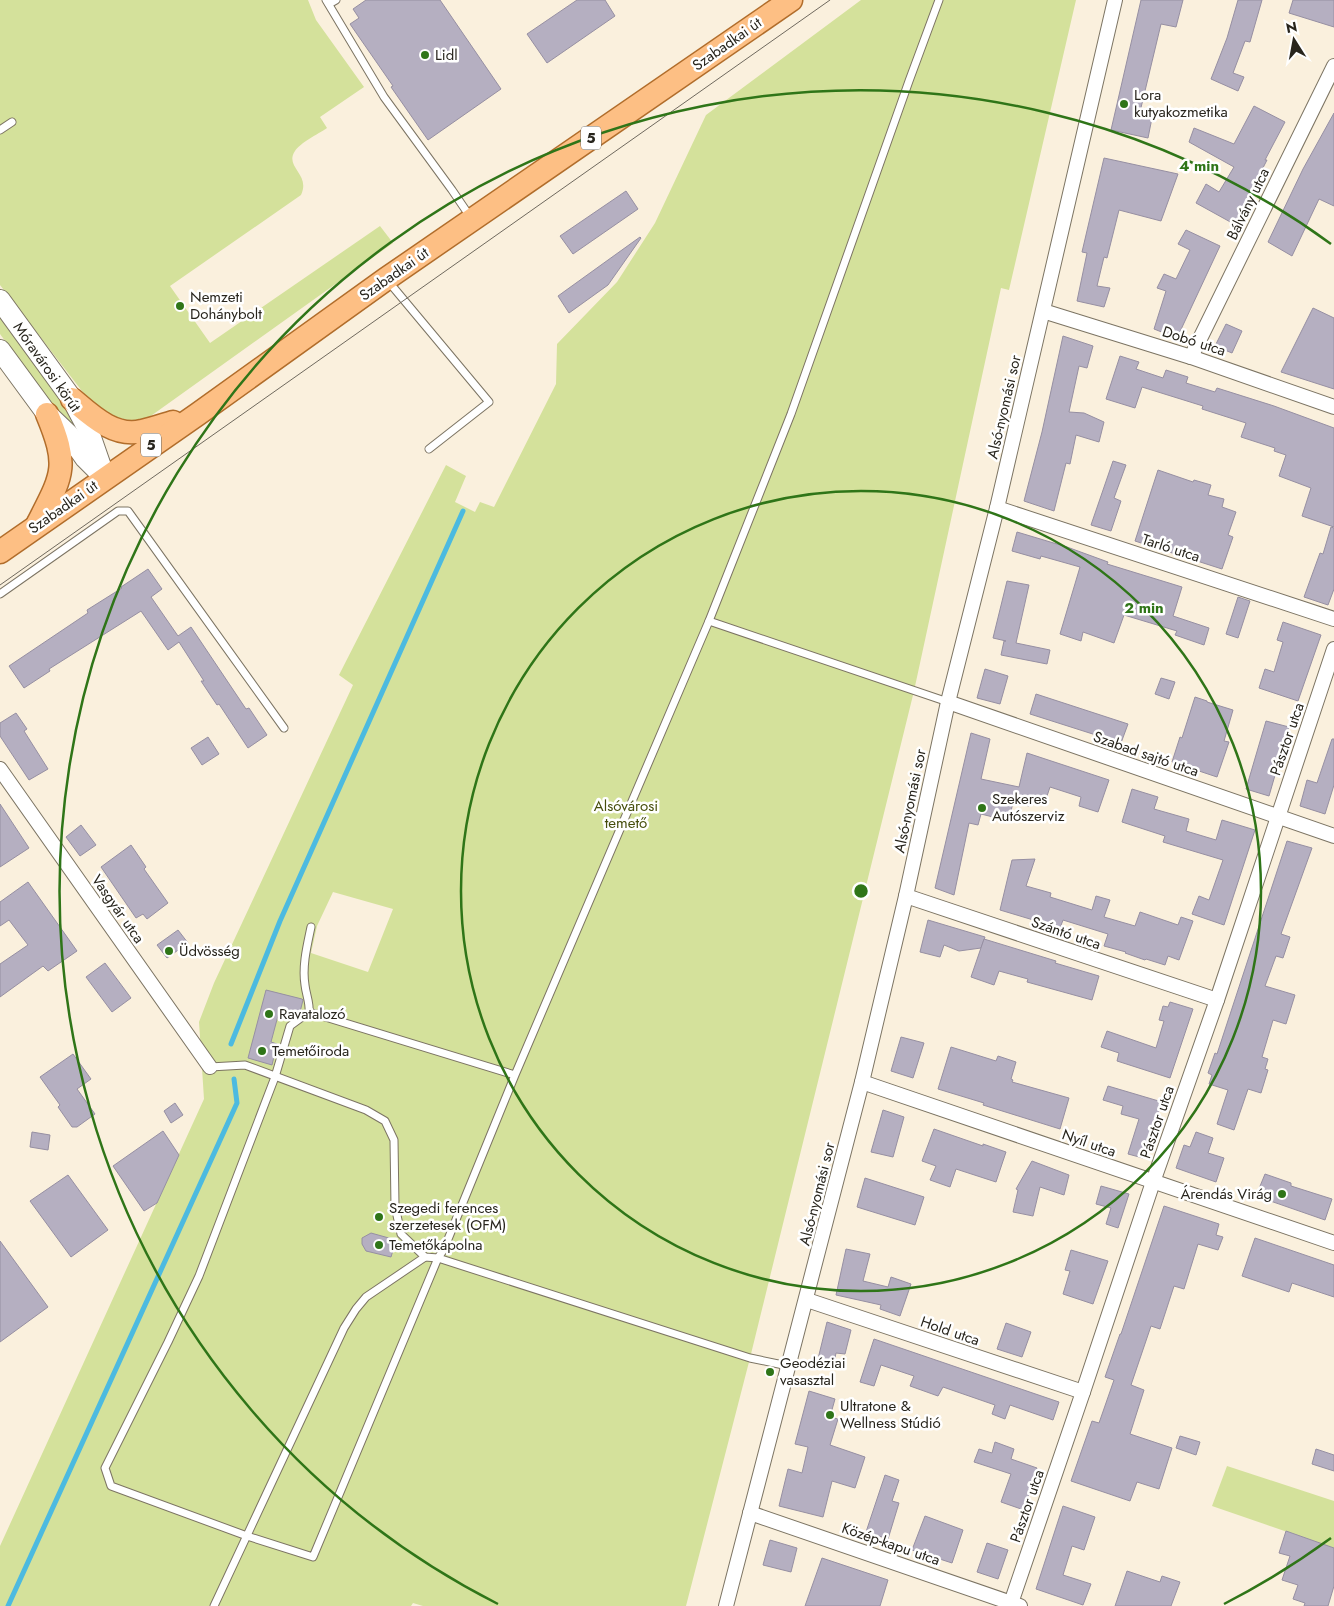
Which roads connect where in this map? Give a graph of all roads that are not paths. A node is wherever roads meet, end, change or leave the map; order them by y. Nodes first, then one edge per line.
1 (336, 0) edge
2 (791, 0) edge
3 (939, 0) edge
4 (1115, 0) edge
5 (327, 2) edge
6 (1334, 66) edge
7 (12, 122) dead end
8 (0, 130) edge
9 (472, 220) junction
10 (386, 279) junction
11 (0, 300) edge
12 (1043, 311) junction
13 (0, 350) edge
14 (1191, 357) junction
15 (72, 399) junction
16 (1334, 407) edge
17 (47, 414) junction
18 (198, 414) junction
19 (429, 449) dead end
20 (105, 478) junction
21 (998, 508) junction
22 (36, 526) junction
23 (0, 552) edge
24 (0, 594) edge
25 (1334, 619) edge
26 (709, 621) junction
27 (1334, 649) edge
28 (948, 702) junction
29 (284, 728) dead end
30 (0, 770) edge
31 (1278, 816) junction
32 (1334, 836) edge
33 (906, 896) junction
34 (312, 927) dead end
35 (1217, 1000) junction
36 (309, 1012) junction
37 (210, 1067) joint
38 (515, 1075) junction
39 (275, 1077) junction
40 (862, 1082) junction
41 (1153, 1182) junction
42 (1334, 1243) edge
43 (425, 1257) junction
44 (438, 1258) junction
45 (807, 1300) junction
46 (788, 1366) junction
47 (1083, 1392) junction
48 (750, 1513) junction
49 (247, 1536) junction
50 (1013, 1605) edge
51 (214, 1606) edge
52 (726, 1606) edge

1 - 5 lane
2 - 9 main road, Szabadkai út / 5
3 - 26 lane
4 - 12 street, Alsó-nyomási sor
5 - 9 lane
6 - 14 street, Bálvány utca
7 - 8 lane
9 - 10 main road, Szabadkai út / 5
10 - 18 main road, Szabadkai út / 5
10 - 19 lane
11 - 15 main road, Móravárosi körút
12 - 14 street, Dobó utca
12 - 21 street, Alsó-nyomási sor
13 - 17 main road, Móravárosi körút
14 - 16 street, Dobó utca
15 - 18 main road
15 - 20 main road, Móravárosi körút
17 - 20 main road, Móravárosi körút
17 - 22 main road
18 - 20 main road, Szabadkai út / 5
20 - 22 main road, Szabadkai út / 5
21 - 25 street, Tarló utca
21 - 28 street, Alsó-nyomási sor
22 - 23 main road, Szabadkai út / 5
24 - 29 lane
26 - 28 lane
26 - 38 lane
27 - 31 street, Pásztor utca
28 - 31 street, Szabad sajtó utca
28 - 33 street, Alsó-nyomási sor
30 - 37 street, Vasgyár utca
31 - 32 street, Szabad sajtó utca
31 - 35 street, Pásztor utca
33 - 35 street, Szántó utca
33 - 40 street, Alsó-nyomási sor
34 - 36 lane
35 - 41 street, Pásztor utca
36 - 38 lane
36 - 39 lane
37 - 39 lane
38 - 44 lane
39 - 43 lane
39 - 49 lane
40 - 41 street, Nyíl utca
40 - 45 street, Alsó-nyomási sor
41 - 42 street, Nyíl utca
41 - 47 street, Pásztor utca
43 - 44 lane
43 - 49 lane
44 - 46 lane
44 - 49 lane
45 - 46 street, Alsó-nyomási sor
45 - 47 street, Hold utca
46 - 48 street, Alsó-nyomási sor
47 - 50 street, Pásztor utca
48 - 50 street, Közép-kapu utca
48 - 52 street, Alsó-nyomási sor
49 - 51 lane

